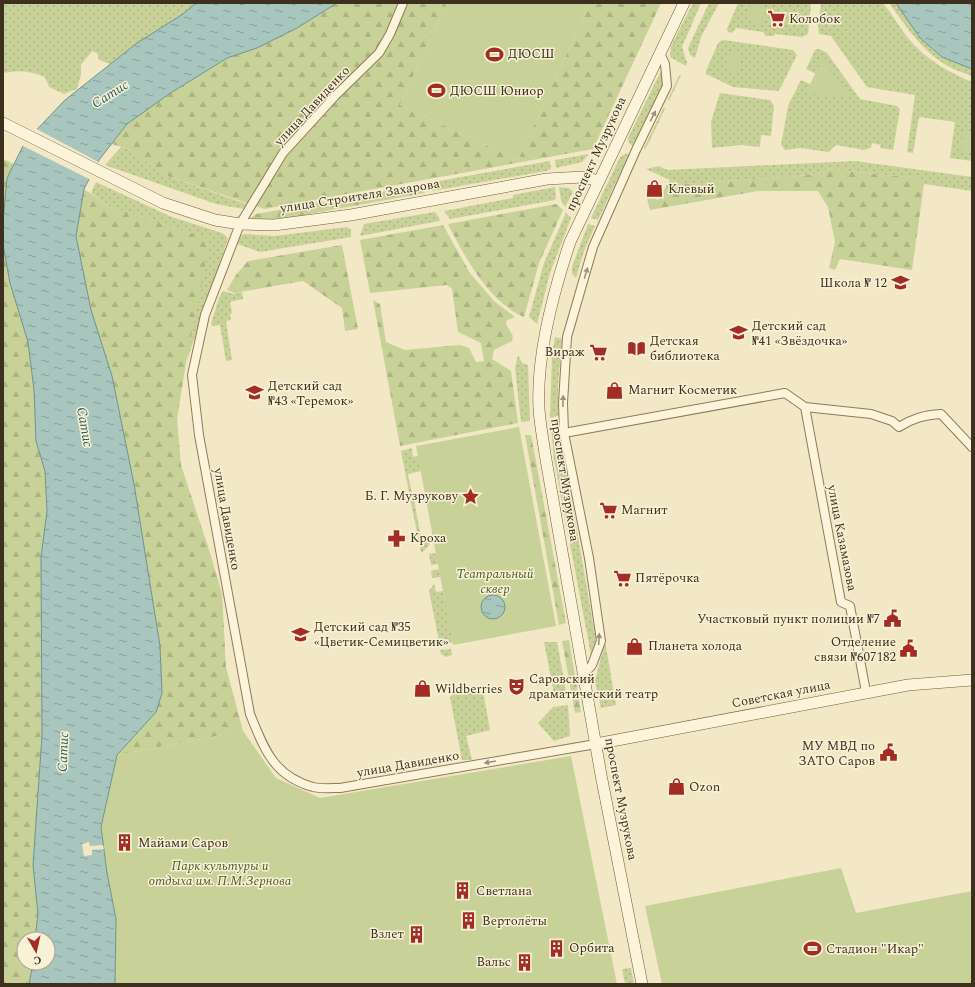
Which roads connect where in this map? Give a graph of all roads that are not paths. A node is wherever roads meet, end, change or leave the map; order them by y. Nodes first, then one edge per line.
1 (404, 3) edge
2 (684, 3) edge
3 (660, 53) junction
4 (3, 123) edge
5 (599, 181) junction
6 (240, 224) junction
7 (806, 407) junction
8 (564, 433) junction
9 (972, 447) edge
10 (584, 674) junction
11 (972, 680) edge
12 (866, 692) junction
13 (596, 744) junction
14 (642, 984) edge

1 - 6 street, улица Давиденко
2 - 3 main road, проспект Музрукова
3 - 5 main road, проспект Музрукова
8 -> 3 street
4 - 6 main road, улица Строителя Захарова
5 - 6 main road, улица Строителя Захарова
5 - 10 main road, проспект Музрукова
13 -> 6 street, улица Давиденко
7 - 8 street
7 - 9 street
7 - 12 street, улица Казамазова
10 -> 8 street
10 - 13 main road, проспект Музрукова
11 - 12 main road, Советская улица
12 - 13 main road, Советская улица
13 - 14 main road, проспект Музрукова

